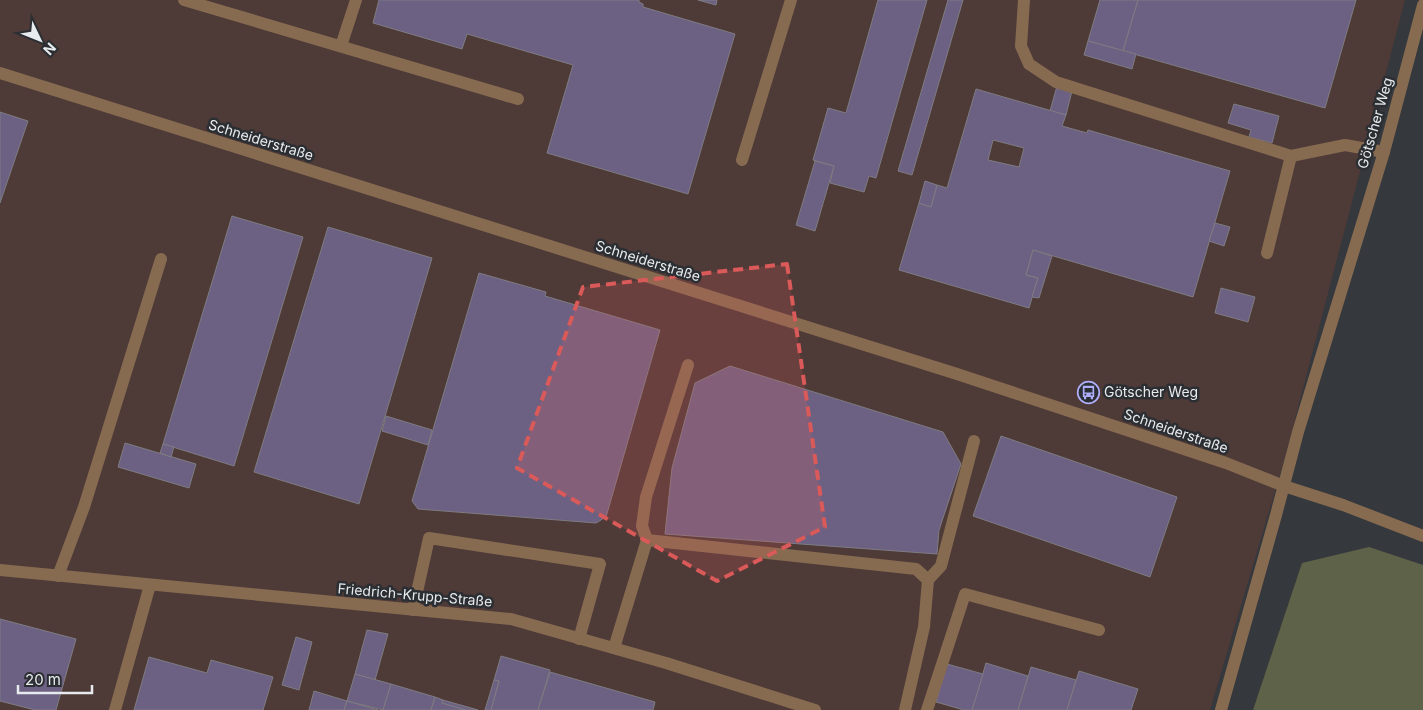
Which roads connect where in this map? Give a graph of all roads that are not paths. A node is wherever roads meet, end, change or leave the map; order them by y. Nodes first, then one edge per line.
1 (184, 0) edge
2 (356, 0) edge
3 (791, 0) edge
4 (1024, 0) edge
5 (1423, 5) edge
6 (341, 46) junction
7 (0, 74) edge
8 (518, 99) dead end
9 (1384, 152) junction
10 (1291, 156) junction
11 (742, 160) dead end
12 (1267, 253) dead end
13 (161, 259) dead end
14 (688, 366) dead end
15 (974, 441) dead end
16 (1284, 486) junction
17 (1423, 536) edge
18 (647, 540) junction
19 (0, 570) edge
20 (58, 576) junction
21 (928, 580) junction
22 (150, 584) junction
23 (413, 610) junction
24 (1099, 630) dead end
25 (579, 639) junction
26 (614, 648) junction
27 (114, 710) edge
28 (815, 710) edge
29 (905, 710) edge
30 (927, 710) edge
31 (1221, 710) edge

1 - 6 street
2 - 6 street
3 - 11 street
4 - 10 street
5 - 9 street, Götscher Weg
6 - 8 street
7 - 16 street, Schneiderstraße
9 - 10 street
9 - 16 street, Götscher Weg
10 - 12 street
13 - 20 street
14 - 18 street
15 - 21 street
16 - 17 street, Schneiderstraße
16 - 31 street, Götscher Weg
18 - 21 street
18 - 26 street
19 - 20 street, Friedrich-Krupp-Straße
20 - 22 street, Friedrich-Krupp-Straße
21 - 29 street
22 - 23 street, Friedrich-Krupp-Straße
22 - 27 street
23 - 25 street, Friedrich-Krupp-Straße
23 - 25 street
24 - 30 street
25 - 26 street, Friedrich-Krupp-Straße
26 - 28 street, Friedrich-Krupp-Straße

